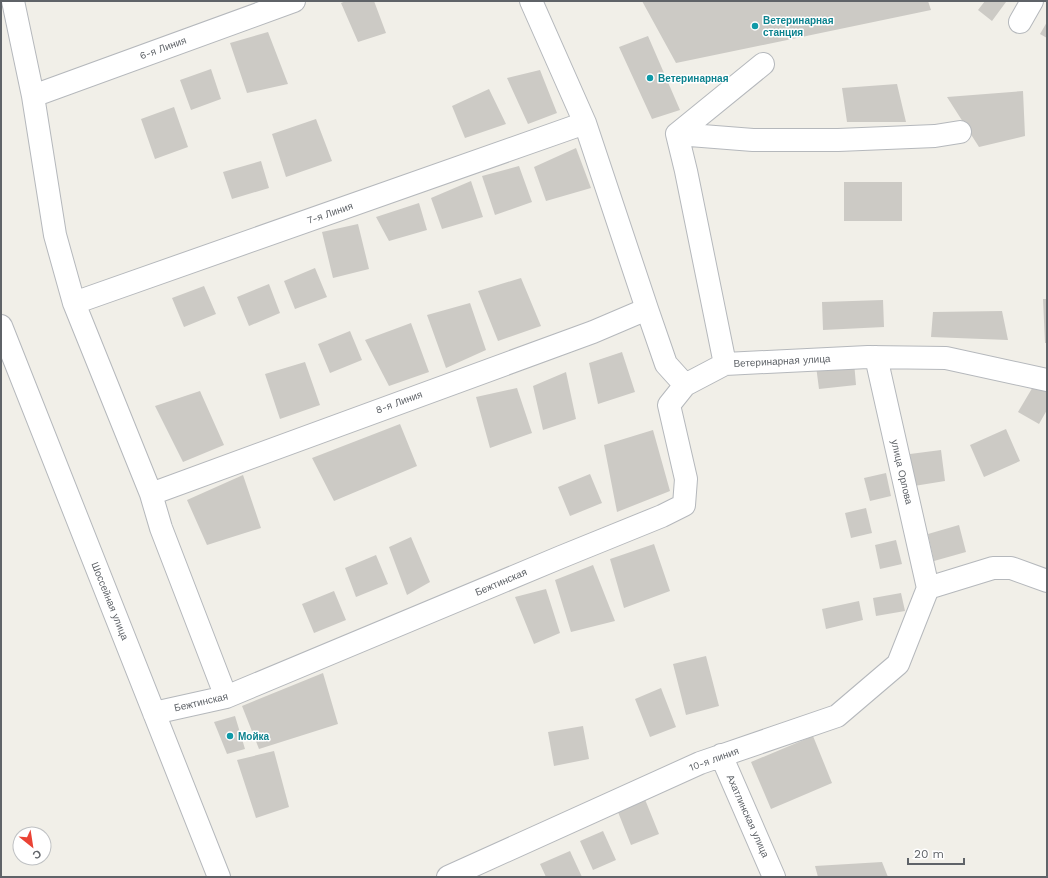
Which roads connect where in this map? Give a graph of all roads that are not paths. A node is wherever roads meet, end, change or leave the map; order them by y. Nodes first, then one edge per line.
1 (13, 1) edge
2 (294, 1) edge
3 (531, 1) edge
4 (1032, 1) edge
5 (1020, 22) dead end
6 (763, 64) dead end
7 (33, 96) junction
8 (585, 123) junction
9 (960, 132) dead end
10 (677, 134) junction
11 (74, 303) junction
12 (647, 309) junction
13 (1, 326) edge
14 (876, 357) junction
15 (725, 364) junction
16 (1047, 380) edge
17 (685, 385) junction
18 (151, 494) junction
19 (1047, 581) edge
20 (928, 588) junction
21 (226, 698) junction
22 (154, 713) junction
23 (721, 755) junction
24 (220, 877) edge
25 (448, 877) edge
26 (774, 877) edge

1 - 7 street
2 - 7 street, 6-я Линия
3 - 8 street
4 - 5 street
6 - 10 street
7 - 11 street
8 - 11 street, 7-я Линия
8 - 12 street
9 - 10 street
10 - 15 street, Ветеринарная улица
11 - 18 street
12 - 17 street
12 - 18 street, 8-я Линия
13 - 22 street, Шоссейная улица
14 - 15 street, Ветеринарная улица
14 - 16 street, Ветеринарная улица
14 - 20 street, улица Орлова
15 - 17 street, Бежтинская
17 - 21 street, Бежтинская
18 - 21 street
19 - 20 street
20 - 23 street, 10-я линия
21 - 22 street, Бежтинская
22 - 24 street, Шоссейная улица
23 - 25 street, 10-я линия
23 - 26 street, Ахатлинская улица

